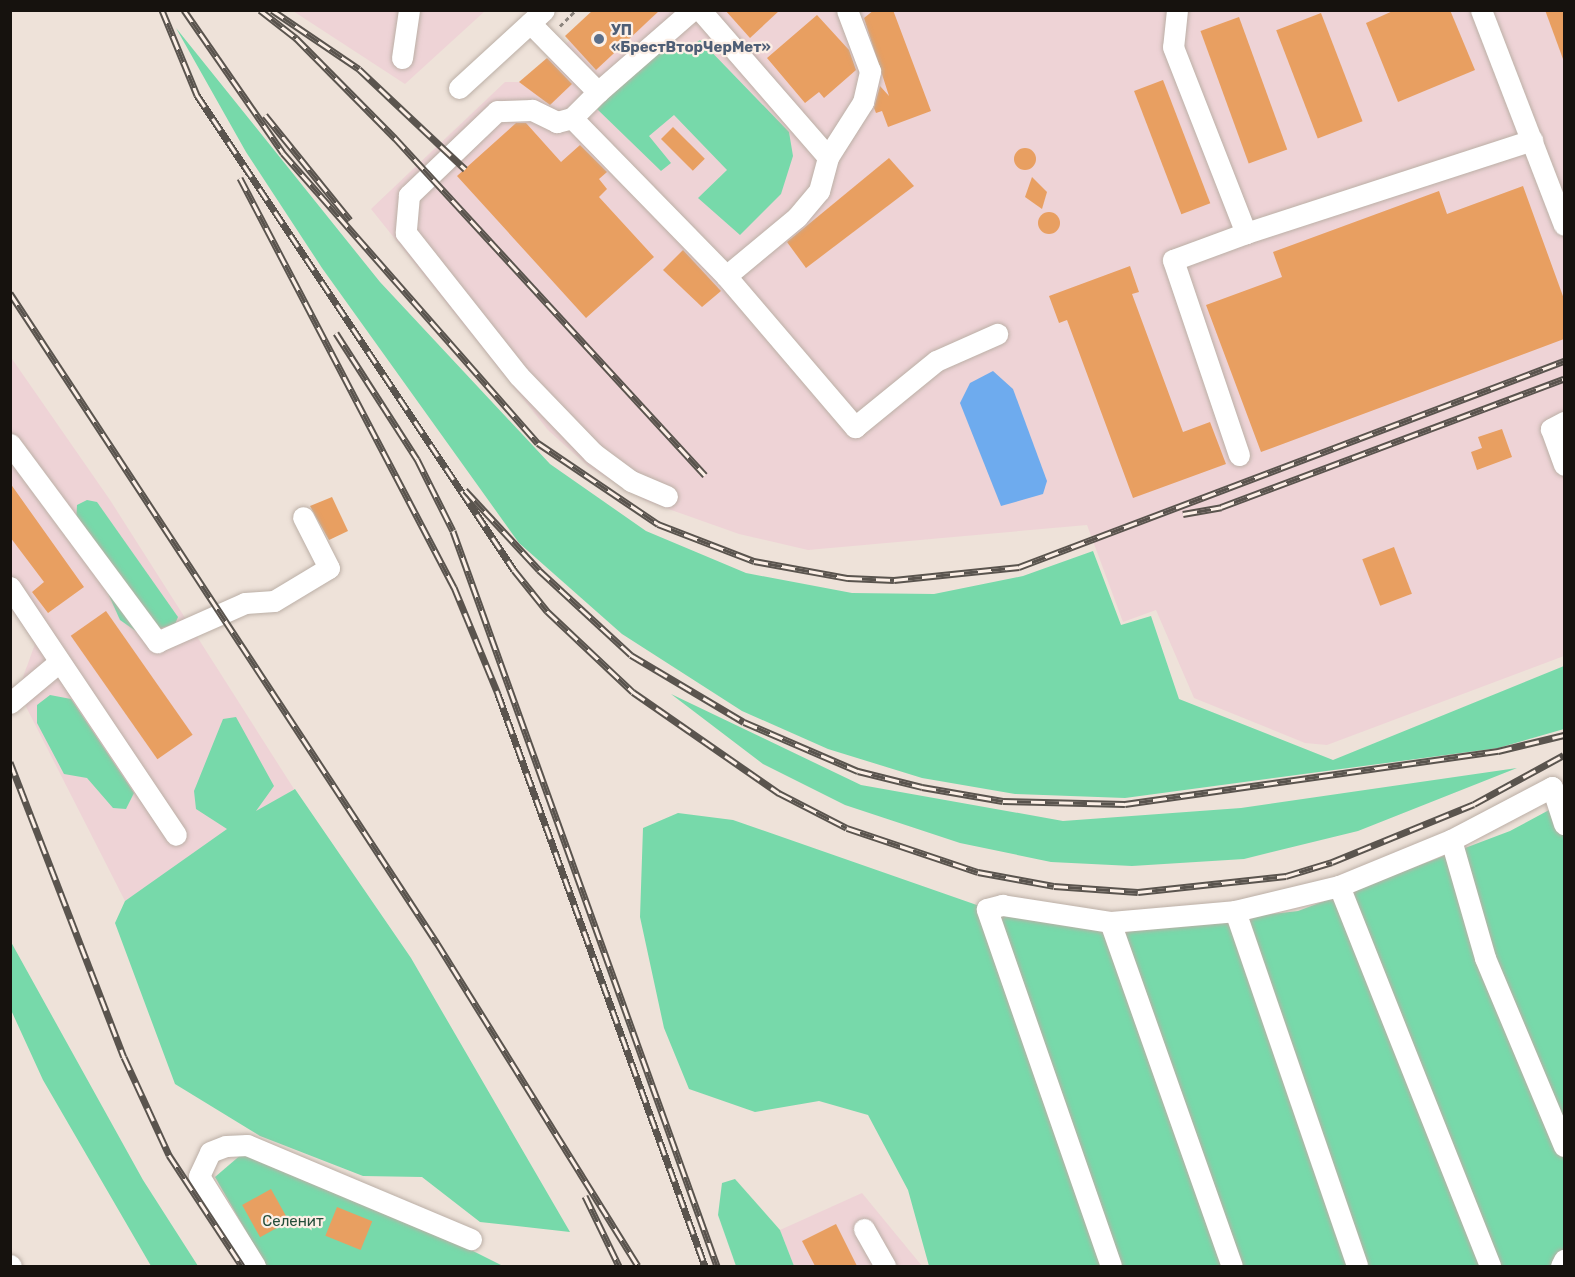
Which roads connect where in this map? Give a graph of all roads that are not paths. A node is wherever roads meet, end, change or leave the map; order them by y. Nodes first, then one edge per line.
1 (409, 10) edge
2 (692, 10) edge
3 (700, 10) edge
4 (847, 10) edge
5 (1177, 10) edge
6 (1481, 10) edge
7 (537, 17) edge
8 (402, 58) dead end
9 (459, 88) dead end
10 (598, 92) junction
11 (572, 118) junction
12 (1532, 140) junction
13 (828, 157) junction
14 (1564, 225) edge
15 (1246, 233) junction
16 (726, 276) junction
17 (997, 334) dead end
18 (1564, 422) edge
19 (10, 444) edge
20 (1239, 455) dead end
21 (1564, 465) edge
22 (667, 496) dead end
23 (303, 517) dead end
24 (10, 587) edge
25 (59, 662) junction
26 (10, 703) edge
27 (1558, 783) edge
28 (1564, 824) edge
29 (176, 835) dead end
30 (1451, 840) junction
31 (1339, 886) junction
32 (1235, 911) junction
33 (1110, 922) junction
34 (1564, 1146) edge
35 (864, 1229) dead end
36 (471, 1239) dead end
37 (1564, 1260) edge
38 (255, 1266) edge
39 (885, 1266) edge
40 (1111, 1266) edge
41 (1232, 1266) edge
42 (1357, 1266) edge
43 (1490, 1266) edge
44 (1561, 1266) edge

1 - 8 lane
2 - 10 lane
3 - 13 lane
4 - 13 lane
5 - 15 lane
6 - 12 lane
7 - 9 lane
7 - 10 lane
10 - 11 lane
11 - 16 lane
11 - 22 lane
12 - 14 lane
12 - 15 lane
13 - 16 lane
15 - 20 lane
16 - 17 lane
18 - 21 lane
19 - 23 lane
24 - 25 lane
25 - 26 lane
25 - 29 lane
27 - 28 lane
27 - 30 lane
30 - 31 lane
30 - 34 lane
31 - 32 lane
31 - 43 lane
32 - 33 lane
32 - 42 lane
33 - 40 lane
33 - 41 lane
35 - 39 lane
36 - 38 lane
37 - 44 lane

